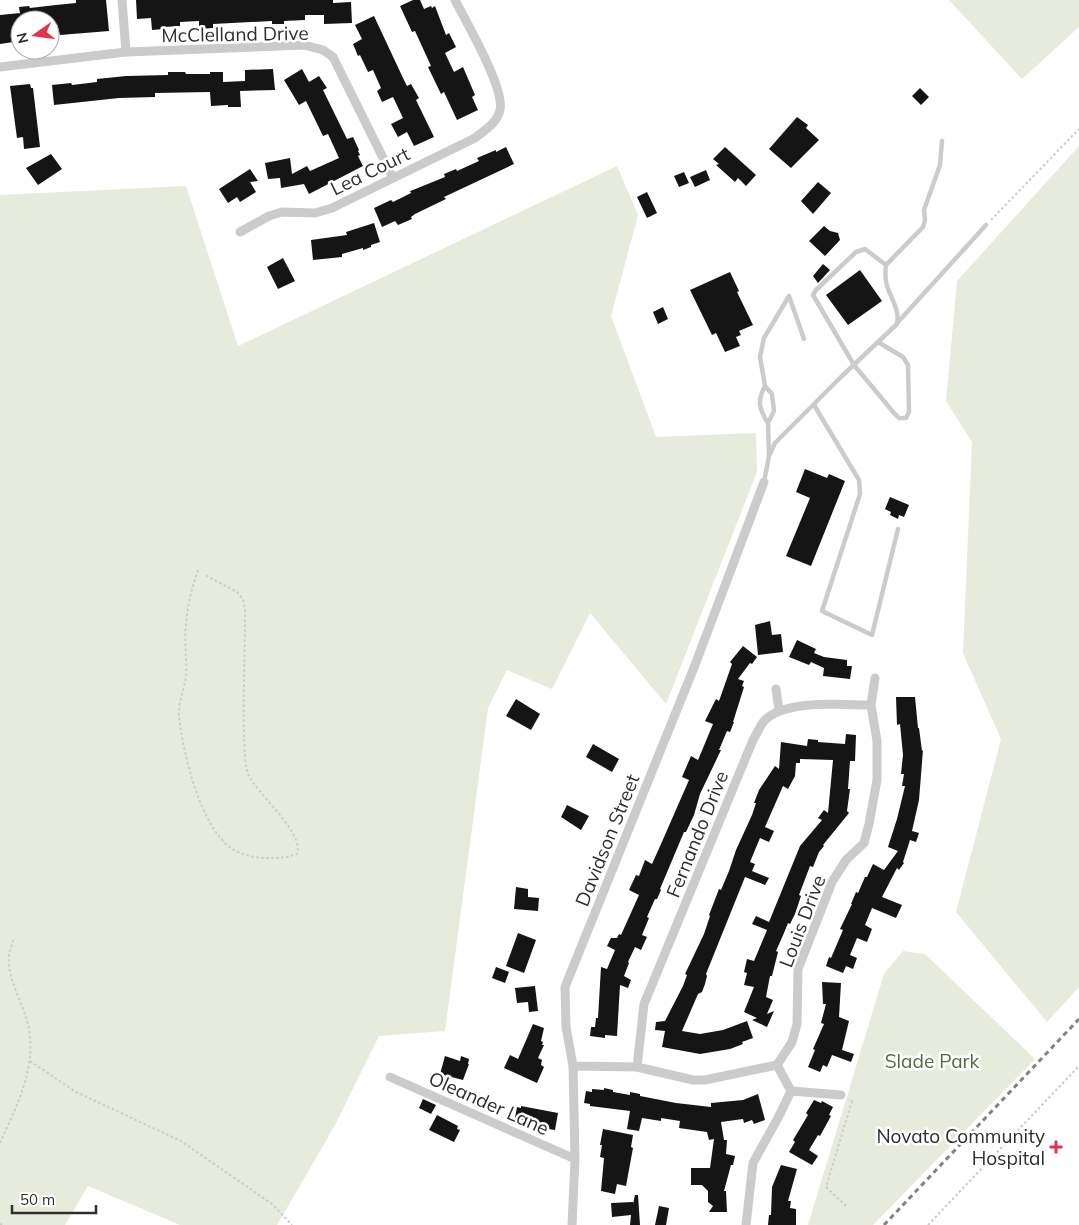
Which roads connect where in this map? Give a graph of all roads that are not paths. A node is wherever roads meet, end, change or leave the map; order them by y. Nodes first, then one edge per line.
1 (122, 0) edge
2 (455, 0) edge
3 (126, 52) junction
4 (0, 67) edge
5 (942, 141) dead end
6 (394, 178) junction
7 (986, 225) road end
8 (240, 232) dead end
9 (886, 266) junction
10 (897, 324) junction
11 (804, 339) dead end
12 (878, 342) junction
13 (854, 365) junction
14 (764, 386) junction
15 (814, 405) junction
16 (768, 423) junction
17 (769, 456) junction
18 (764, 482) joint
19 (898, 529) dead end
20 (875, 678) dead end
21 (776, 689) dead end
22 (871, 705) junction
23 (779, 710) junction
24 (776, 1065) junction
25 (573, 1066) junction
26 (636, 1067) junction
27 (390, 1077) dead end
28 (791, 1091) junction
29 (841, 1095) road end
30 (575, 1159) junction
31 (572, 1225) edge
32 (746, 1225) edge

1 - 3 street
2 - 6 street, Lea Court
3 - 4 street, McClelland Drive
3 - 6 street, McClelland Drive
5 - 9 lane
6 - 8 street, Lea Court
7 - 10 lane
9 - 10 lane
9 - 13 lane
10 - 12 lane
11 - 14 lane
12 - 13 lane
12 - 13 lane
13 - 15 lane
14 - 16 lane
14 - 16 lane
15 - 17 lane
15 - 19 lane
16 - 17 lane
17 - 18 lane
18 - 25 street, Davidson Street
20 - 22 street, Louis Drive
21 - 23 street
22 - 23 street
22 - 24 street, Louis Drive
23 - 26 street, Fernando Drive
24 - 26 street
24 - 28 street
25 - 26 street
25 - 30 street, Davidson Street
27 - 30 street, Oleander Lane
28 - 29 street
28 - 32 street
30 - 31 street, Davidson Street

